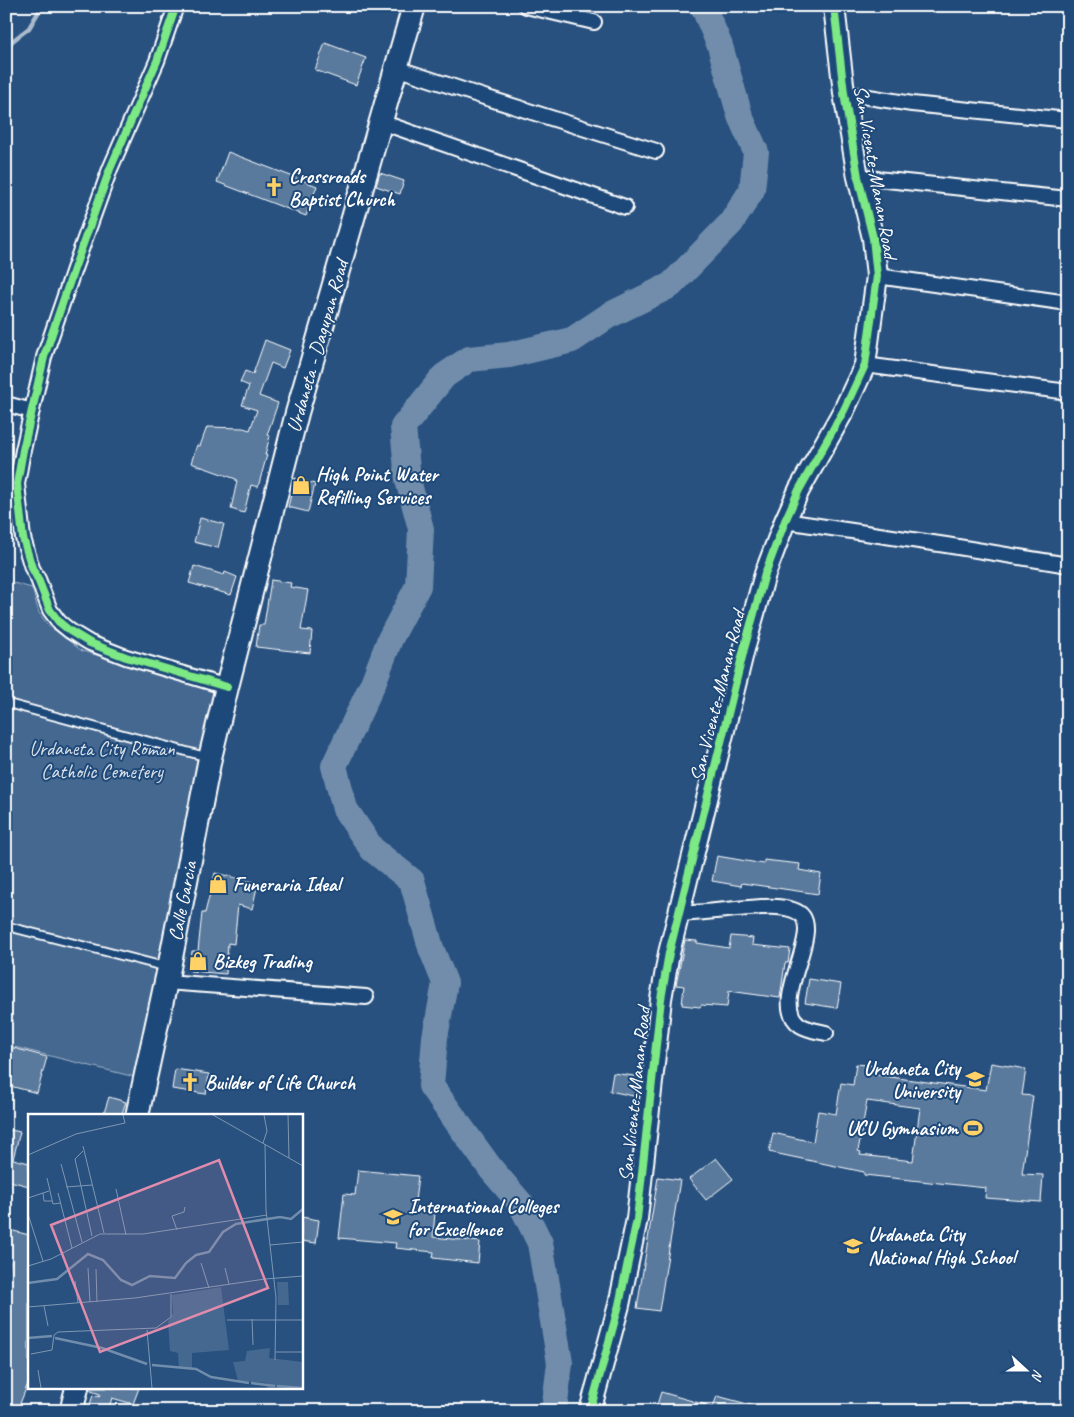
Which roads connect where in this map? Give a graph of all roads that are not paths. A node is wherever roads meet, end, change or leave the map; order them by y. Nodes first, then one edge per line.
1 (176, 6) edge
2 (414, 6) edge
3 (526, 6) edge
4 (834, 6) edge
5 (594, 22) dead end
6 (396, 68) junction
7 (844, 93) junction
8 (1068, 120) edge
9 (381, 122) junction
10 (656, 151) dead end
11 (858, 177) junction
12 (1068, 199) edge
13 (625, 207) dead end
14 (877, 276) junction
15 (1068, 303) edge
16 (865, 365) junction
17 (1068, 392) edge
18 (6, 404) edge
19 (32, 411) junction
20 (785, 521) junction
21 (1068, 565) edge
22 (227, 687) junction
23 (6, 703) edge
24 (210, 758) junction
25 (679, 914) junction
26 (6, 926) edge
27 (168, 975) junction
28 (366, 996) dead end
29 (826, 1033) dead end
30 (137, 1114) edge
31 (590, 1411) edge

1 - 19 street
2 - 6 main road, Urdaneta - Dagupan Road
3 - 5 street
4 - 7 street, San Vicente-Manan Road
6 - 9 main road, Urdaneta - Dagupan Road
6 - 10 street
7 - 8 street
7 - 11 street, San Vicente-Manan Road
9 - 13 street
9 - 22 main road, Urdaneta - Dagupan Road
11 - 12 street
11 - 14 street, San Vicente-Manan Road
14 - 15 street
14 - 16 street, San Vicente-Manan Road
16 - 17 street
16 - 20 street, San Vicente-Manan Road
18 - 19 street
19 - 22 street
20 - 21 street
20 - 25 street, San Vicente-Manan Road
22 - 24 main road, Calle Garcia
23 - 24 lane
24 - 27 main road, Calle Garcia
25 - 29 street
25 - 31 street, San Vicente-Manan Road
26 - 27 lane
27 - 28 street
27 - 30 main road, Calle Garcia

